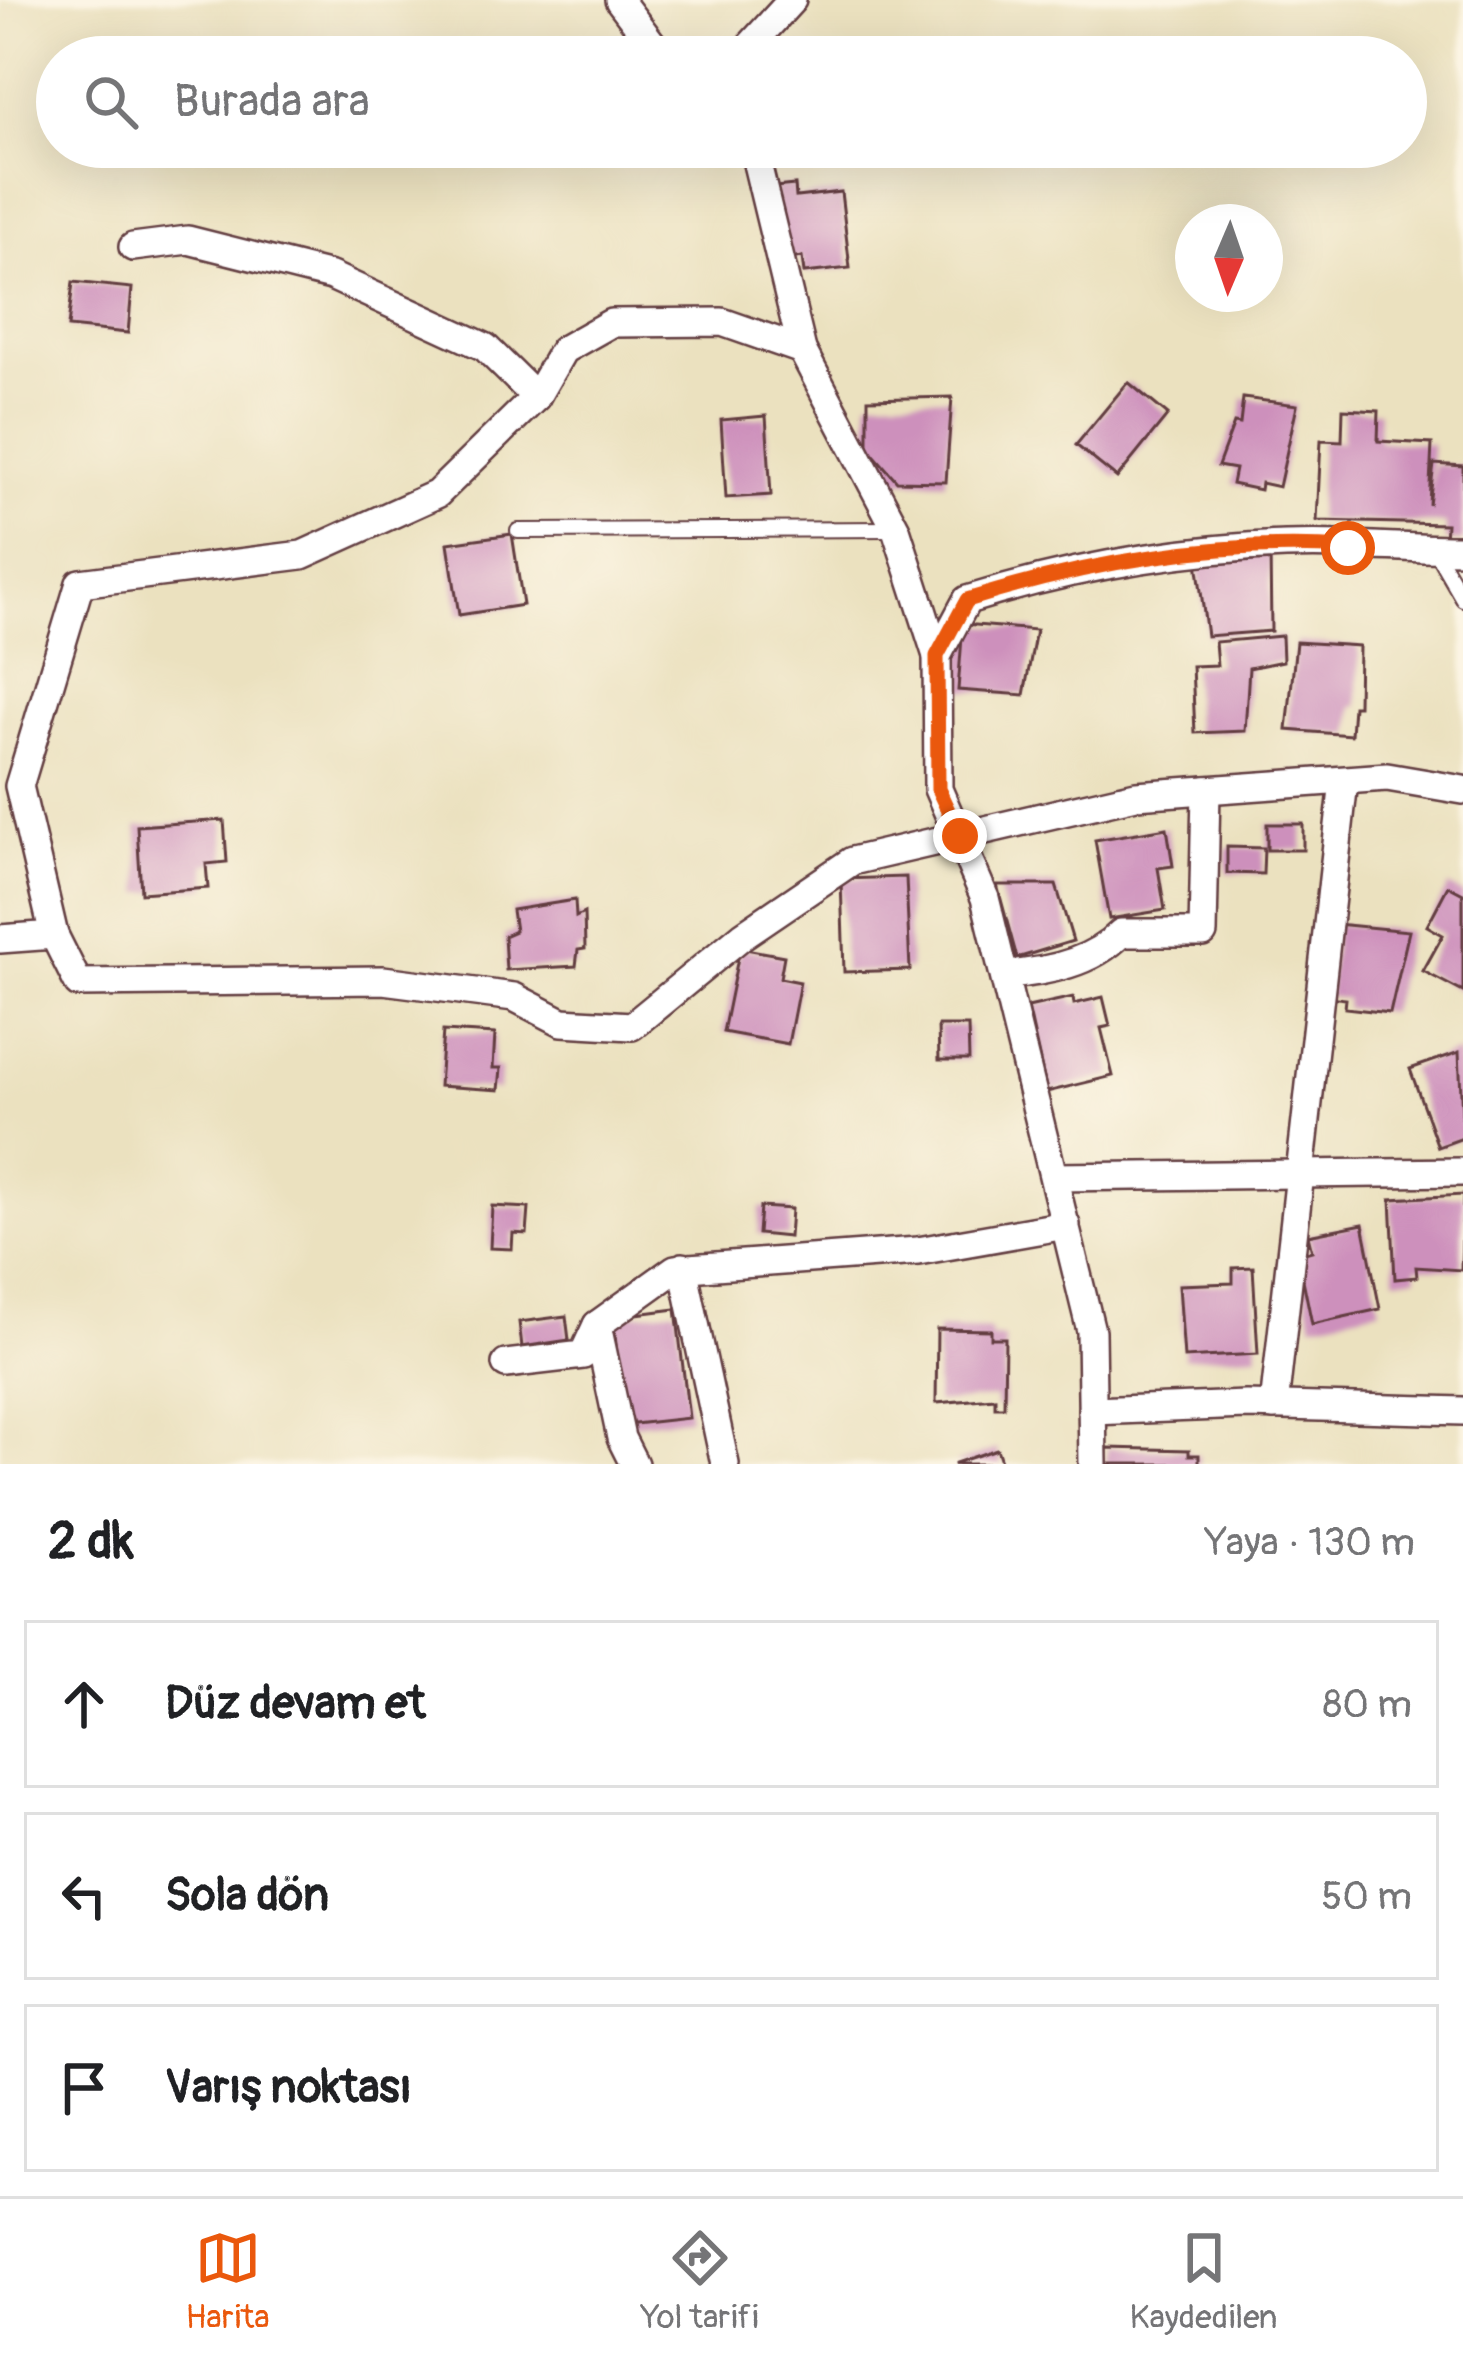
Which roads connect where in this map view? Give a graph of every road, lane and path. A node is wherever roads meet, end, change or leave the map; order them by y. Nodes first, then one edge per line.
1 (619, 0) edge
2 (792, 0) edge
3 (646, 36) edge
4 (759, 36) edge
5 (758, 168) edge
6 (133, 248) dead end
7 (802, 350) junction
8 (536, 397) junction
9 (896, 530) junction
10 (518, 531) dead end
11 (1434, 549) junction
12 (1463, 550) edge
13 (1463, 599) edge
14 (937, 656) junction
15 (1344, 781) junction
16 (1207, 790) junction
17 (1463, 790) edge
18 (960, 836) junction
19 (53, 935) junction
20 (0, 939) edge
21 (1006, 975) junction
22 (1463, 1172) edge
23 (1300, 1174) junction
24 (1054, 1177) junction
25 (1066, 1225) junction
26 (682, 1267) junction
27 (597, 1325) junction
28 (506, 1364) dead end
29 (1274, 1406) junction
30 (1092, 1411) junction
31 (1461, 1419) edge
32 (634, 1464) edge
33 (725, 1464) edge
34 (1093, 1464) edge

1 - 3 street
2 - 4 street
5 - 7 street
6 - 8 street
7 - 8 street
7 - 9 street
8 - 19 street
9 - 10 lane
9 - 14 street
11 - 12 street
11 - 13 lane
11 - 14 street
14 - 18 street
15 - 16 street
15 - 17 street
15 - 23 street
16 - 18 street
16 - 21 street
18 - 19 street
18 - 21 street
19 - 20 street
21 - 24 street
22 - 23 street
23 - 24 street
23 - 29 street
24 - 25 street
25 - 26 street
25 - 30 street
26 - 27 street
26 - 33 street
27 - 28 street
27 - 32 street
29 - 30 street
29 - 31 street
30 - 34 street

